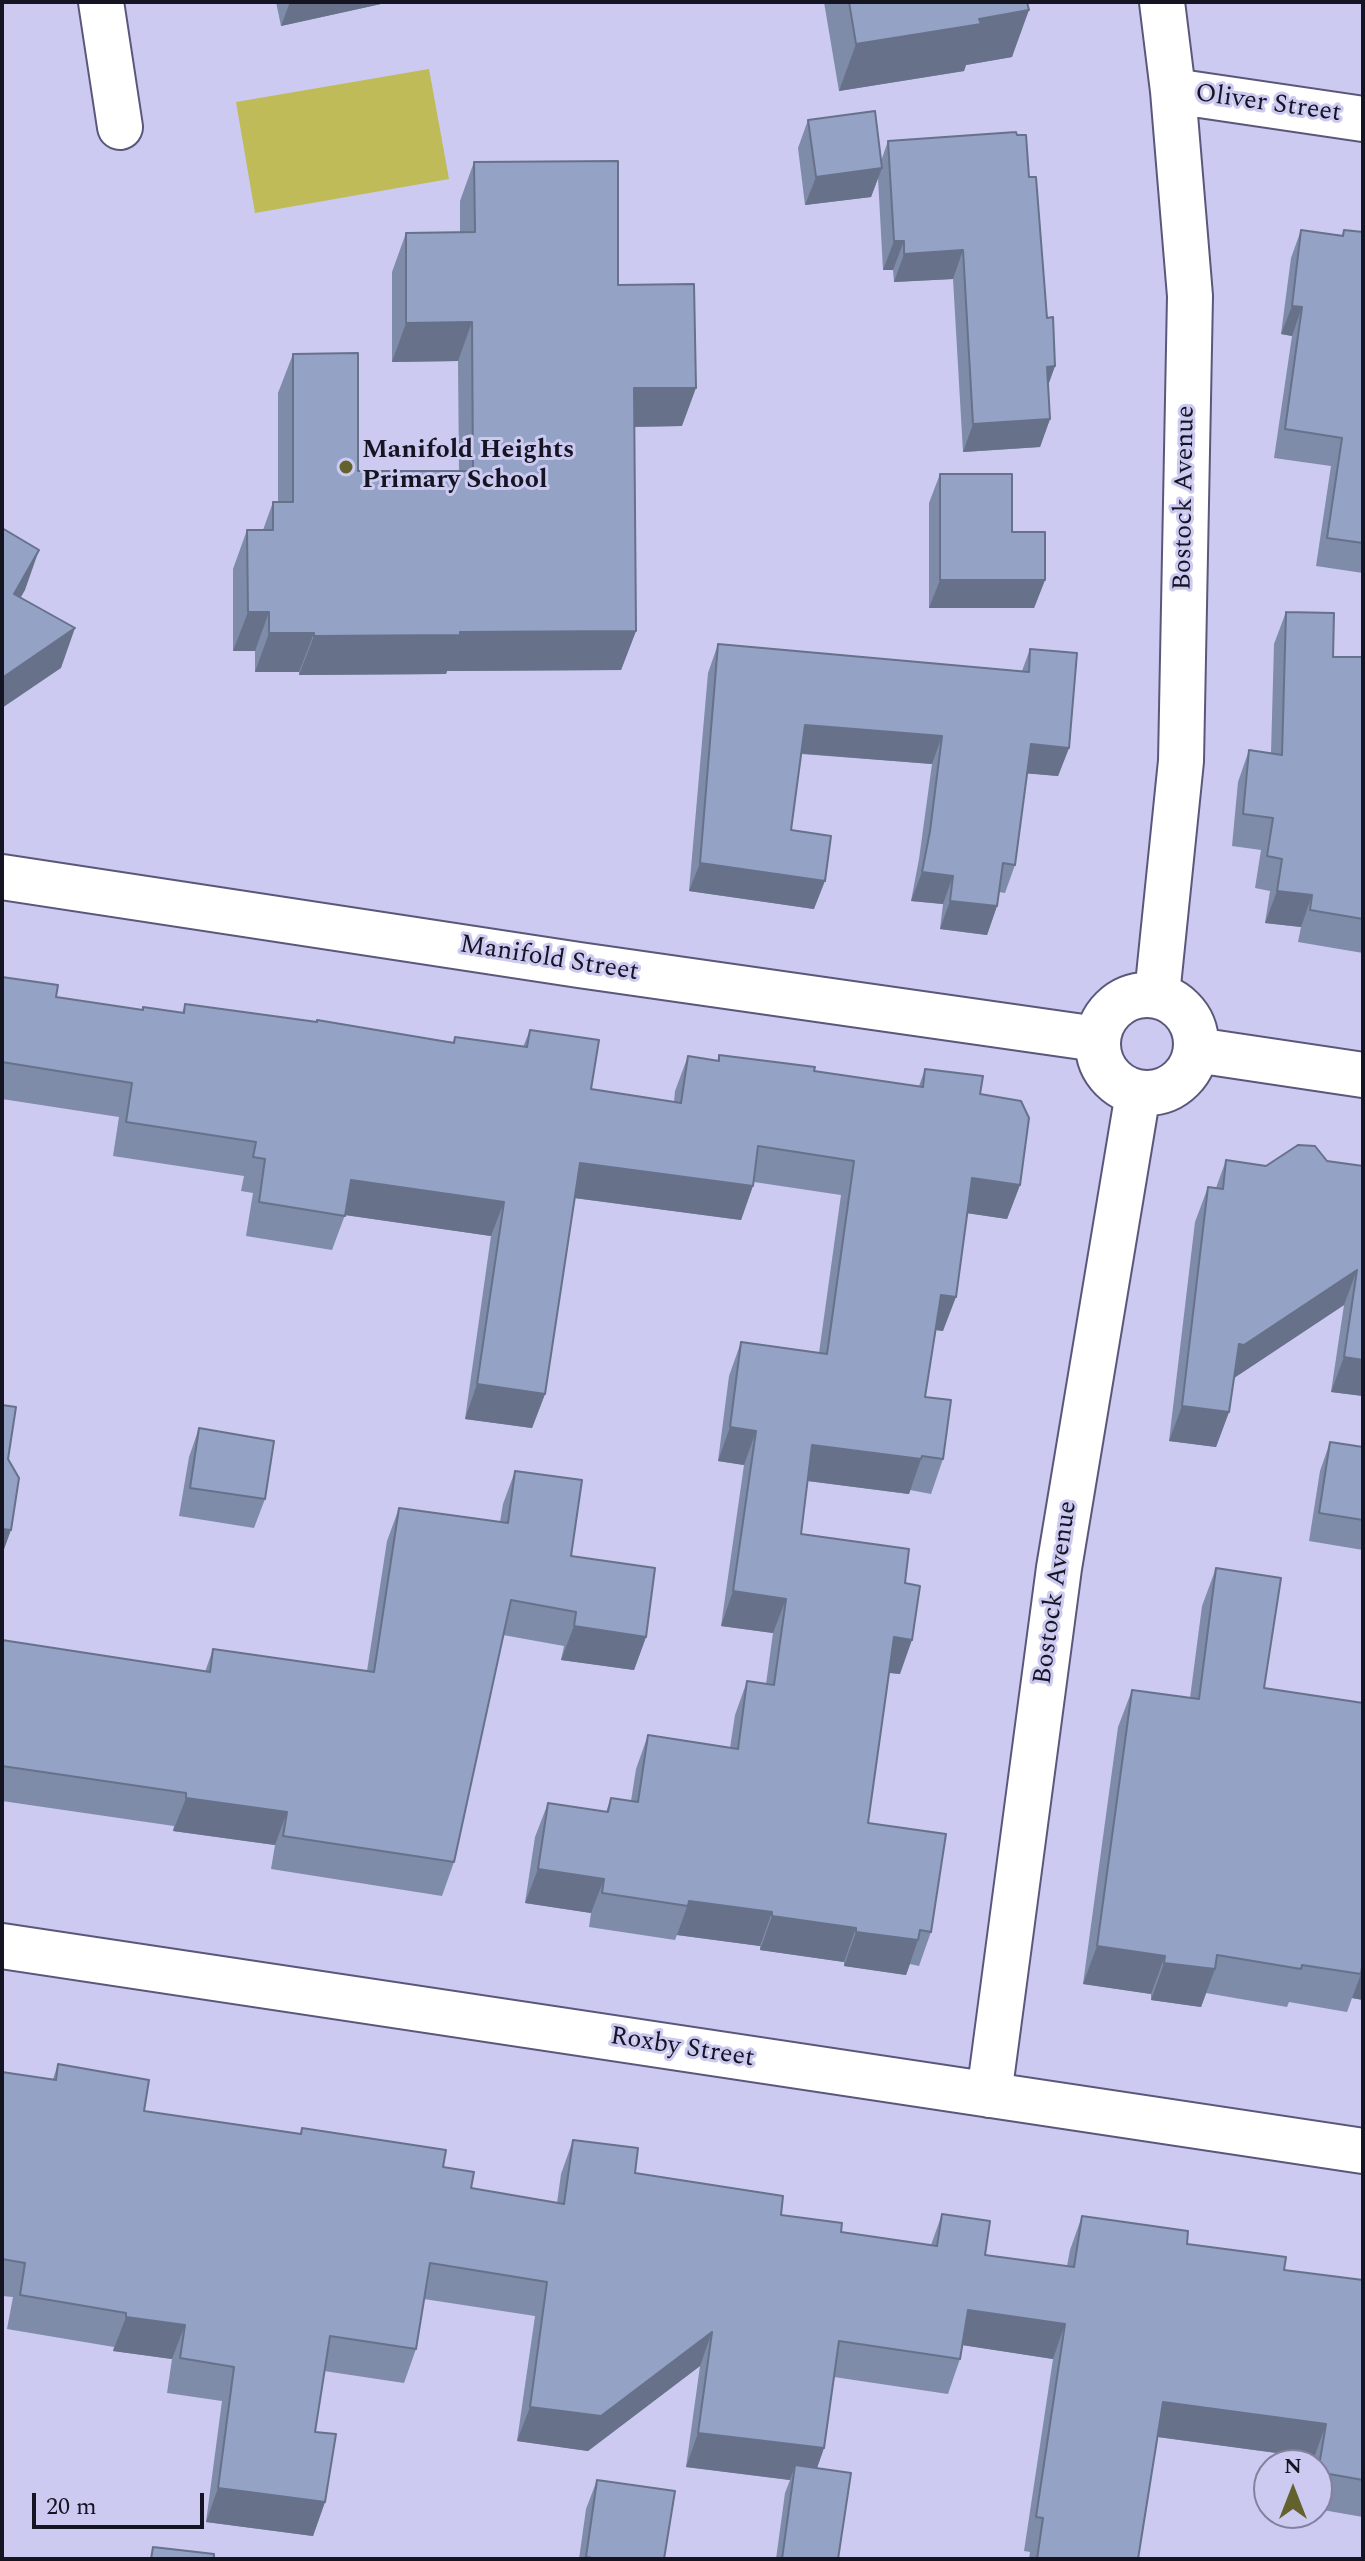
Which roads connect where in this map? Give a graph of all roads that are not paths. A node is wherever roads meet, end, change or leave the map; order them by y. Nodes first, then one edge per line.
1 (101, 2) edge
2 (1162, 2) edge
3 (1173, 91) junction
4 (1363, 119) edge
5 (120, 127) dead end
6 (2, 877) edge
7 (1157, 995) junction
8 (1097, 1039) junction
9 (1196, 1050) junction
10 (1363, 1075) edge
11 (1138, 1093) junction
12 (2, 1946) edge
13 (989, 2095) junction
14 (1363, 2151) edge

1 - 5 street
2 - 3 street, Bostock Avenue
3 - 4 street, Oliver Street
3 - 7 street, Bostock Avenue
6 - 8 street, Manifold Street
7 - 8 street
7 - 9 street
8 - 11 street
9 - 10 street
9 - 11 street
11 - 13 street, Bostock Avenue
12 - 13 street, Roxby Street
13 - 14 street, Roxby Street

